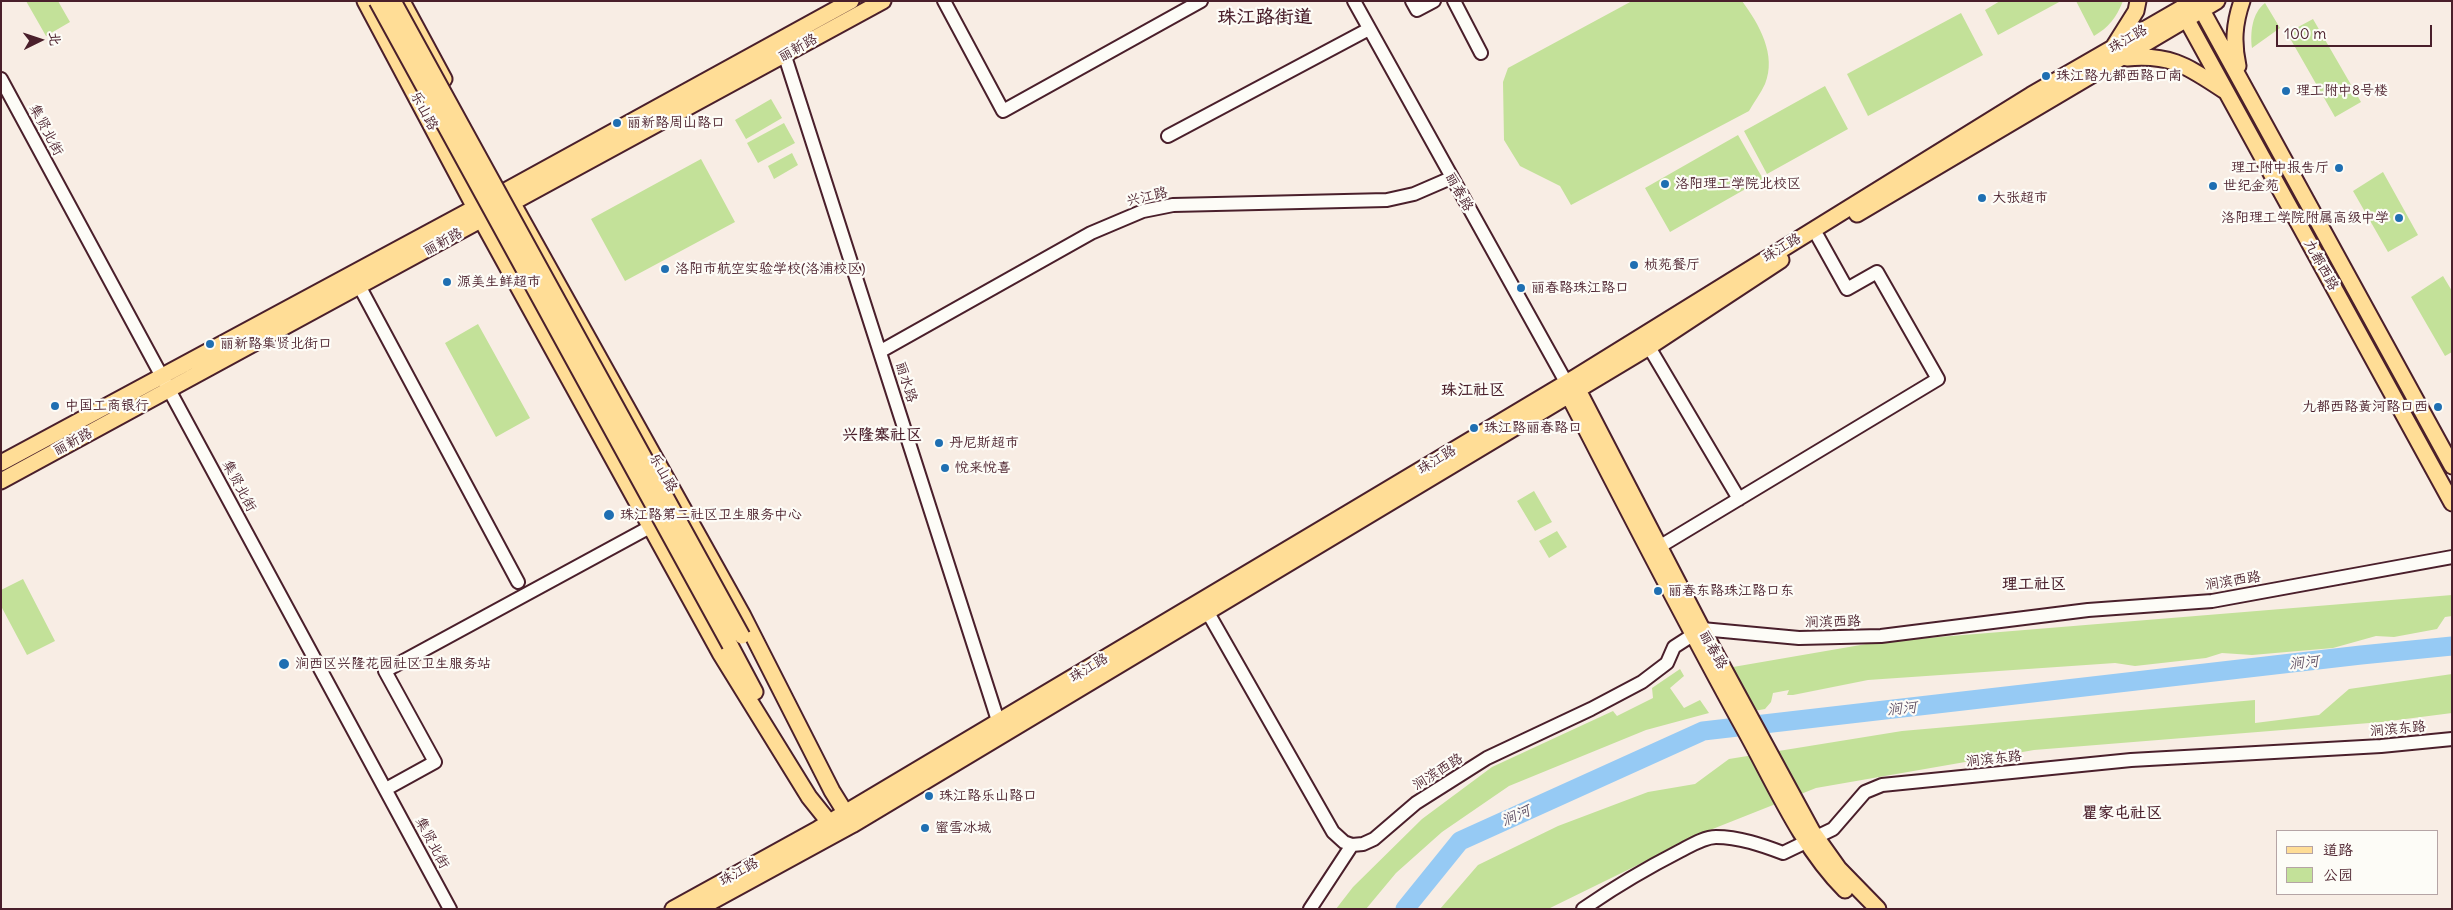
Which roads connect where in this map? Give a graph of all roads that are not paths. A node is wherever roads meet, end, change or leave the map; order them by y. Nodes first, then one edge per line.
1 (365, 1) edge
2 (376, 1) edge
3 (381, 1) edge
4 (388, 1) edge
5 (393, 1) edge
6 (402, 1) edge
7 (850, 1) edge
8 (883, 1) edge
9 (944, 1) edge
10 (1201, 1) edge
11 (1354, 1) edge
12 (1412, 1) edge
13 (1434, 1) edge
14 (1454, 1) edge
15 (2138, 1) edge
16 (2217, 1) edge
17 (2242, 1) edge
18 (2198, 4) edge
19 (2181, 10) edge
20 (1369, 29) junction
21 (780, 40) junction
22 (1481, 53) dead end
23 (2118, 53) junction
24 (784, 55) junction
25 (1, 79) edge
26 (2244, 89) junction
27 (2227, 93) junction
28 (6, 97) edge
29 (1168, 136) dead end
30 (1450, 178) junction
31 (493, 203) junction
32 (1818, 237) junction
33 (352, 273) junction
34 (360, 287) junction
35 (1649, 347) junction
36 (880, 351) junction
37 (163, 376) junction
38 (1571, 389) junction
39 (171, 390) junction
40 (1, 463) edge
41 (2452, 466) edge
42 (1, 481) edge
43 (1739, 499) junction
44 (2452, 503) edge
45 (650, 527) junction
46 (1659, 547) junction
47 (2452, 558) edge
48 (518, 582) dead end
49 (1207, 611) junction
50 (1698, 633) junction
51 (736, 640) junction
52 (1000, 727) junction
53 (2452, 739) edge
54 (386, 789) junction
55 (832, 791) junction
56 (809, 797) junction
57 (845, 811) junction
58 (852, 825) junction
59 (833, 827) junction
60 (1810, 837) junction
61 (1352, 845) junction
62 (450, 909) edge
63 (673, 909) edge
64 (698, 909) edge
65 (1310, 909) edge
66 (1584, 909) edge
67 (1863, 909) edge
68 (1878, 909) edge

1 - 31 main road, 乐山路
2 - 51 main road, bridge
3 - 31 main road, 乐山路
4 - 31 main road, 乐山路
5 - 51 main road, bridge
6 - 31 main road, 乐山路
7 - 21 main road, 丽新路
8 - 24 main road, 丽新路
9 - 10 street
11 - 20 street, 丽春路
12 - 13 street
14 - 22 street
15 - 23 main road
16 - 18 main road, 珠江路
17 - 26 main road
18 - 19 main road, 珠江路
18 - 26 main road, 九都西路
19 - 23 main road, 珠江路
19 - 27 main road, 九都西路
20 - 29 street
20 - 30 street, 丽春路
21 - 24 street, 丽水路
21 - 31 main road, 丽新路
23 - 27 main road
23 - 32 main road, 珠江路
23 - 38 main road, 珠江路
24 - 31 main road, 丽新路
24 - 36 street, 丽水路
25 - 28 street, 集贤北街
26 - 41 main road, 九都西路
27 - 44 main road, 九都西路
28 - 37 street, 集贤北街
30 - 36 street, 兴江路
30 - 38 street, 丽春路
31 - 33 main road, 丽新路
31 - 34 main road, 丽新路
31 - 45 main road, 乐山路
31 - 55 main road, 乐山路
32 - 35 main road, 珠江路
32 - 43 street
33 - 34 street
33 - 37 main road, 丽新路
34 - 39 main road, 丽新路
34 - 48 street
35 - 38 main road, 珠江路
35 - 43 street
36 - 52 street, 丽水路
37 - 39 street, 集贤北街
37 - 40 main road, 丽新路
38 - 46 main road, 丽春路
38 - 49 main road, 珠江路
38 - 50 main road, 丽春路
38 - 52 main road, 珠江路
39 - 42 main road, 丽新路
39 - 54 street, 集贤北街
43 - 46 street
45 - 54 street
45 - 56 main road, 乐山路
46 - 50 main road, 丽春路
47 - 50 street, 涧滨西路
49 - 52 main road, 珠江路
49 - 61 street
50 - 60 main road, 丽春路
50 - 61 street, 涧滨西路
51 - 55 main road
51 - 56 main road
52 - 57 main road, 珠江路
52 - 58 main road, 珠江路
53 - 60 street, 涧滨东路
54 - 62 street, 集贤北街
55 - 57 main road, 乐山路
56 - 59 main road, 乐山路
57 - 58 main road, 乐山路
57 - 59 main road, 珠江路
58 - 59 main road, 珠江路
59 - 63 main road, 珠江路
59 - 64 main road, 珠江路
60 - 66 street, 涧滨东路
60 - 67 main road, 丽春路
60 - 68 main road, 丽春路
61 - 65 street

